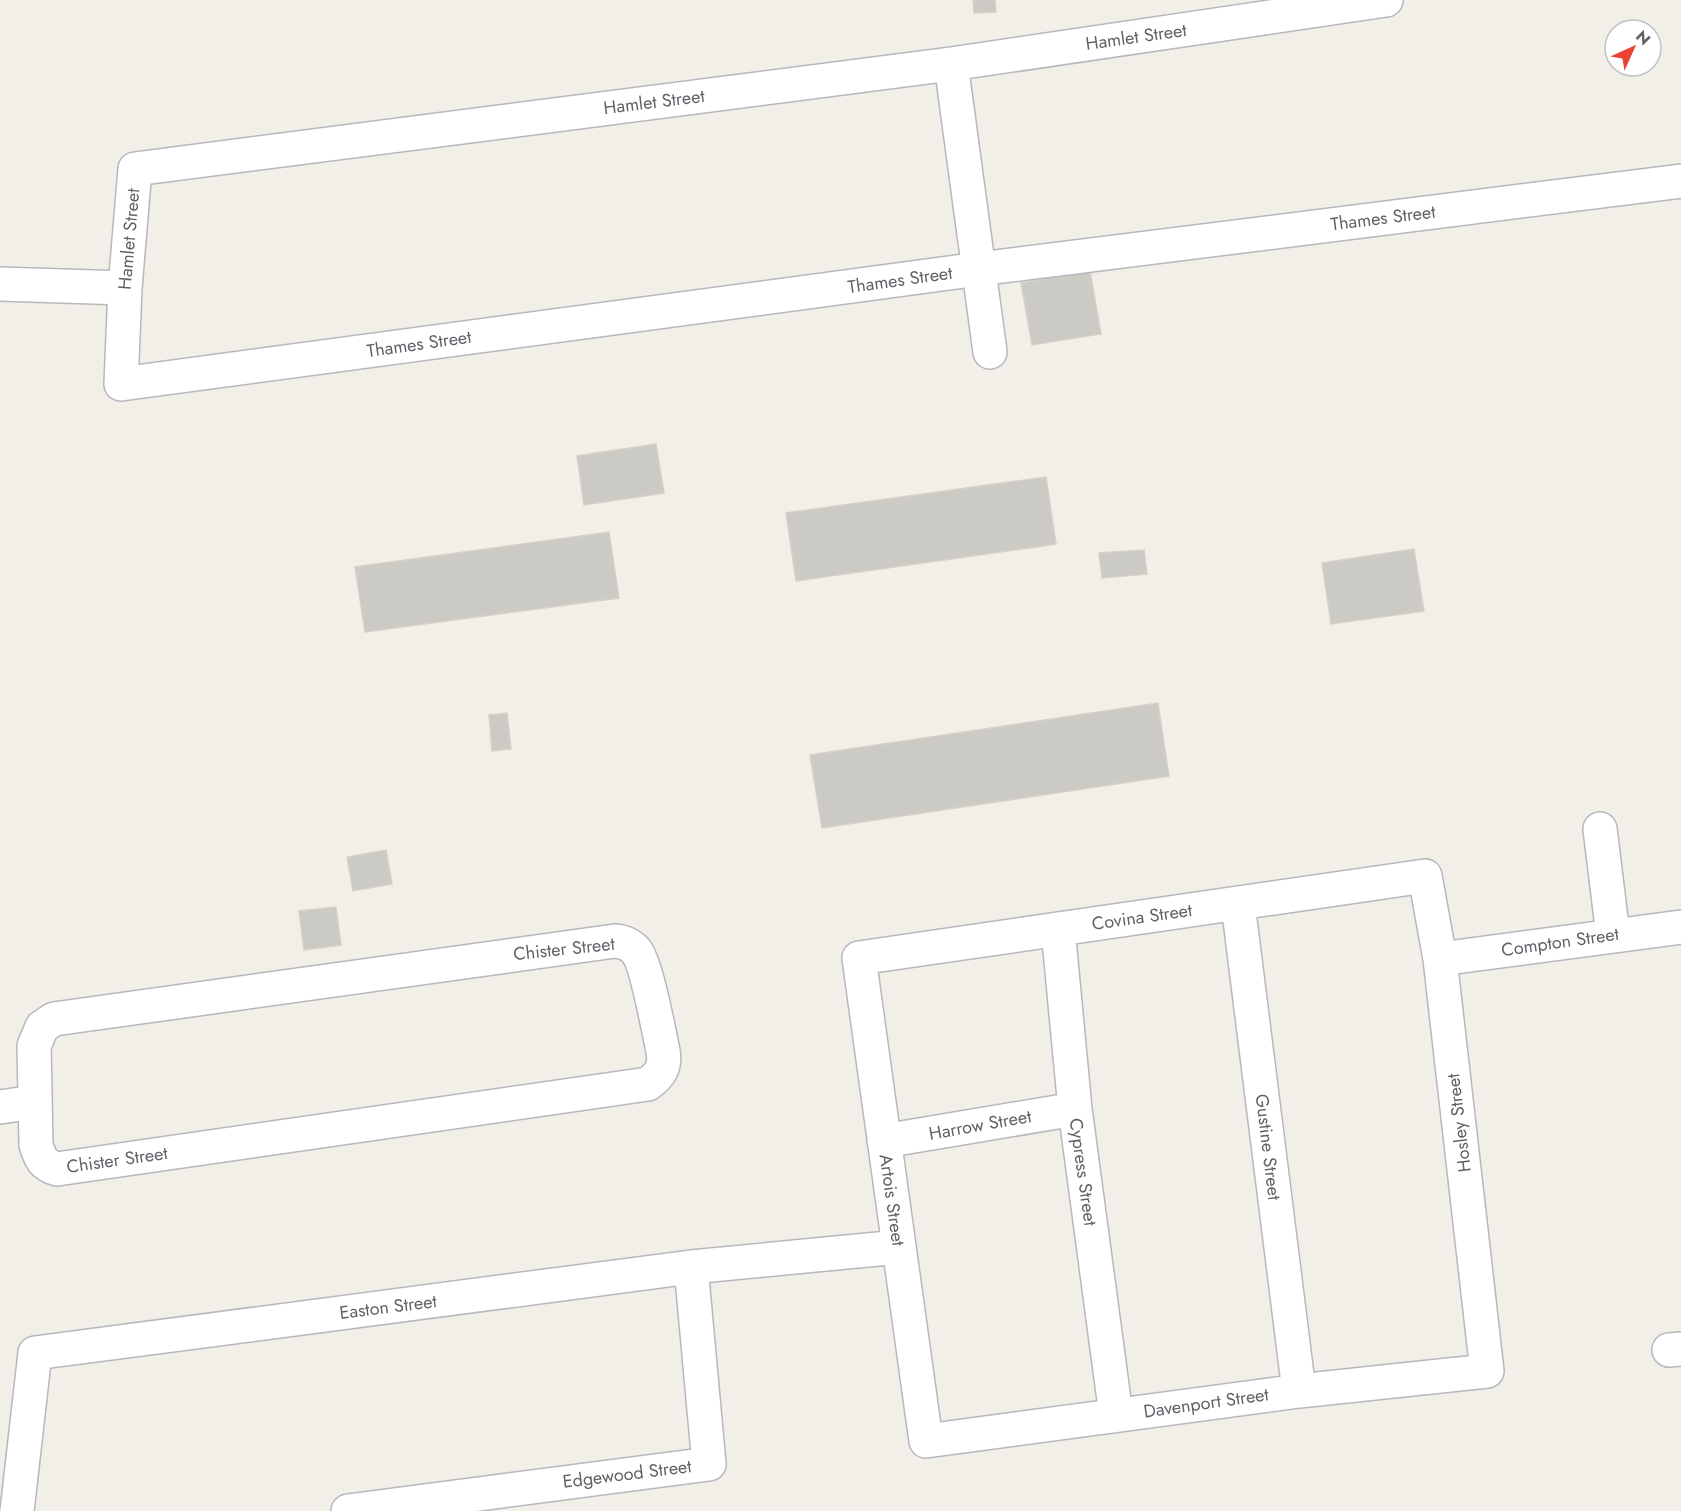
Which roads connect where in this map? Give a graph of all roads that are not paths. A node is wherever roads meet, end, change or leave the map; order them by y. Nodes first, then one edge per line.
1 (1386, 0) edge
2 (951, 64) junction
3 (1681, 181) edge
4 (979, 270) junction
5 (0, 284) edge
6 (125, 288) junction
7 (990, 351) dead end
8 (121, 384) joint
9 (1600, 829) dead end
10 (1425, 876) joint
11 (1238, 904) junction
12 (1681, 927) edge
13 (1058, 929) junction
14 (1613, 935) junction
15 (859, 958) joint
16 (1440, 959) junction
17 (35, 1102) junction
18 (0, 1107) edge
19 (1075, 1109) junction
20 (884, 1141) junction
21 (899, 1248) junction
22 (691, 1267) junction
23 (1487, 1371) joint
24 (1299, 1391) junction
25 (1116, 1415) junction
26 (926, 1441) joint
27 (12, 1461) edge
28 (18, 1511) edge
29 (348, 1511) edge

1 - 2 street, Hamlet Street
2 - 4 street
2 - 6 street, Hamlet Street
3 - 4 street, Thames Street
4 - 7 street
4 - 8 street, Thames Street
5 - 6 street
6 - 8 street, Hamlet Street
9 - 14 street
10 - 11 street, Covina Street
10 - 16 street, Hosley Street
11 - 13 street, Covina Street
11 - 24 street, Gustine Street
12 - 14 street, Compton Street
13 - 15 street, Covina Street
13 - 19 street, Cypress Street
14 - 16 street, Compton Street
15 - 20 street, Artois Street
16 - 23 street, Hosley Street
17 - 17 street, Chister Street
17 - 18 street
19 - 20 street, Harrow Street
19 - 25 street, Cypress Street
20 - 21 street, Artois Street
21 - 22 street, Easton Street
21 - 26 street, Artois Street
22 - 27 street, Easton Street
22 - 29 street, Edgewood Street
23 - 24 street, Davenport Street
24 - 25 street, Davenport Street
25 - 26 street, Davenport Street
27 - 28 street, Easton Street

